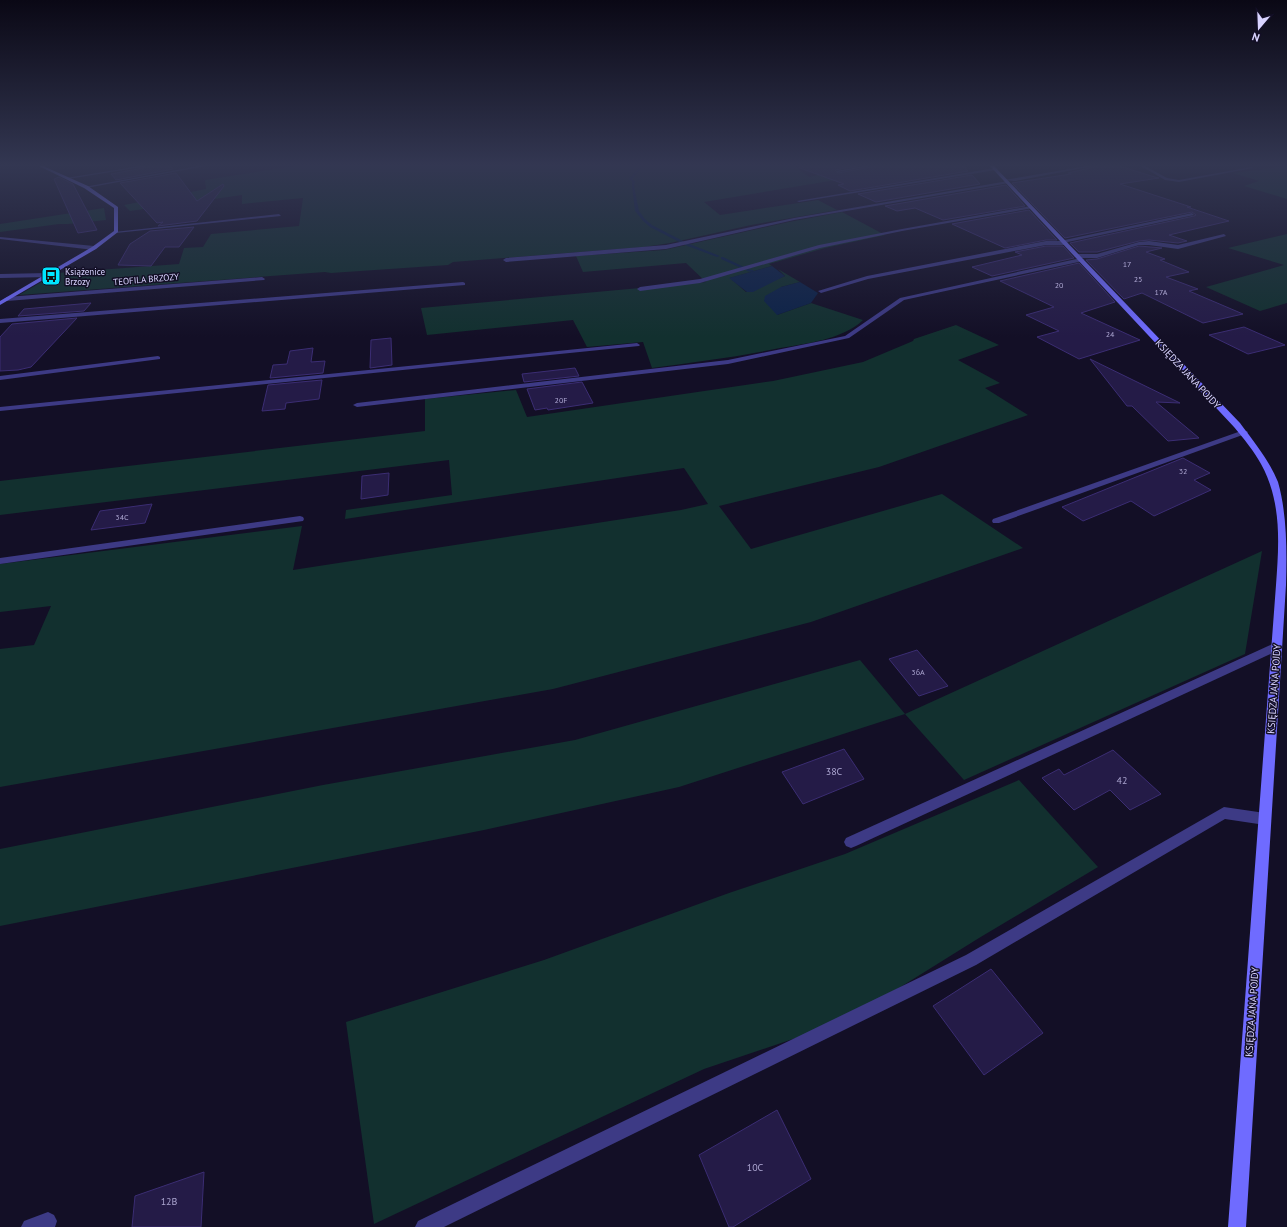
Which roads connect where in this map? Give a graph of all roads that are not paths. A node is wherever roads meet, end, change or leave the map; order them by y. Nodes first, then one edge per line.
1 (116, 223) edge
2 (195, 223) edge
3 (777, 223) edge
4 (940, 223) edge
5 (1046, 223) edge
6 (1150, 223) edge
7 (116, 232) junction
8 (1224, 235) dead end
9 (0, 238) edge
10 (1064, 242) junction
11 (94, 248) junction
12 (1079, 258) junction
13 (506, 260) dead end
14 (48, 275) junction
15 (0, 276) edge
16 (262, 279) dead end
17 (462, 284) dead end
18 (640, 289) dead end
19 (821, 291) dead end
20 (7, 299) junction
21 (0, 300) edge
22 (0, 303) edge
23 (0, 321) edge
24 (637, 344) dead end
25 (158, 358) dead end
26 (0, 378) edge
27 (357, 405) dead end
28 (0, 409) edge
29 (1244, 433) junction
30 (300, 519) dead end
31 (996, 522) dead end
32 (0, 561) edge
33 (1277, 646) junction
34 (1265, 819) junction
35 (851, 842) dead end
36 (48, 1221) dead end
37 (30, 1227) edge
38 (424, 1227) edge
39 (1237, 1227) edge

1 - 7 street
2 - 7 street
3 - 13 street
4 - 18 street
5 - 10 street, KSIĘDZA JANA POJDY
6 - 10 street
7 - 11 street, TEOFILA BRZOZY
8 - 12 street
9 - 11 street
10 - 12 street, KSIĘDZA JANA POJDY
10 - 19 street
11 - 14 street, TEOFILA BRZOZY
12 - 27 street
12 - 29 street, KSIĘDZA JANA POJDY
14 - 15 street
14 - 20 street, TEOFILA BRZOZY
16 - 20 street, TEOFILA BRZOZY
17 - 23 street
20 - 21 street
20 - 22 street, TEOFILA BRZOZY
24 - 28 street
25 - 26 street
29 - 31 street
29 - 33 street, KSIĘDZA JANA POJDY
30 - 32 street
33 - 34 street, KSIĘDZA JANA POJDY
33 - 35 street
34 - 38 street
34 - 39 street, KSIĘDZA JANA POJDY
36 - 37 street

